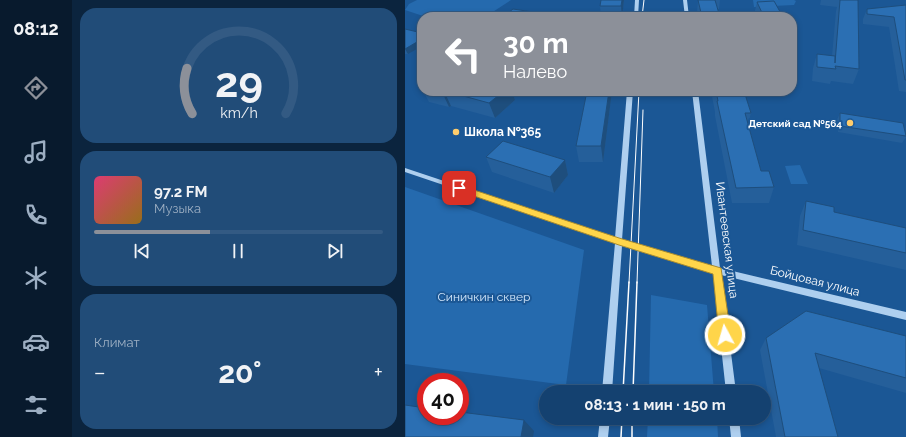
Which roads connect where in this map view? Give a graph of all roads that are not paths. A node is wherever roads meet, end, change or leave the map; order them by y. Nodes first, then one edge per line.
1 (637, 0) edge
2 (685, 0) edge
3 (636, 12) edge
4 (686, 12) edge
5 (630, 96) edge
6 (696, 96) edge
7 (405, 170) edge
8 (619, 242) junction
9 (718, 271) junction
10 (906, 316) edge
11 (608, 385) edge
12 (730, 385) edge
13 (604, 425) edge
14 (735, 425) edge
15 (603, 437) edge
16 (736, 437) edge

1 - 3 street
2 - 4 street
5 - 8 street
6 - 9 street, Ивантеевская улица
7 - 8 street, Бойцовая улица
8 - 9 street, Бойцовая улица
8 - 11 street
9 - 10 street, Бойцовая улица
9 - 12 street, Ивантеевская улица
13 - 15 street
14 - 16 street

